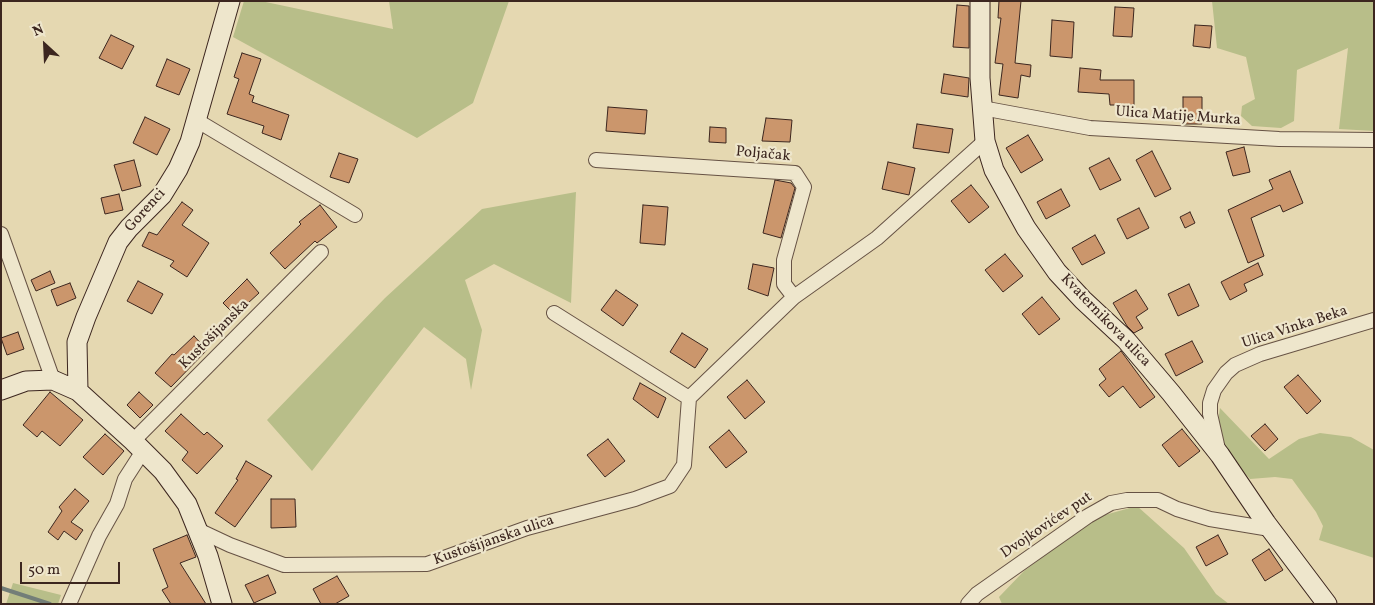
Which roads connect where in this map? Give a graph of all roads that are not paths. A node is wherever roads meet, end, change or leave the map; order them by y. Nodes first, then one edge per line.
1 (230, 1) edge
2 (980, 1) edge
3 (982, 108) junction
4 (196, 120) junction
5 (1374, 140) edge
6 (985, 141) junction
7 (596, 160) dead end
8 (354, 215) dead end
9 (1, 234) edge
10 (321, 252) dead end
11 (794, 297) junction
12 (554, 313) dead end
13 (1374, 320) edge
14 (53, 380) junction
15 (1, 390) edge
16 (78, 390) junction
17 (689, 398) junction
18 (138, 446) junction
19 (1220, 455) junction
20 (1270, 529) junction
21 (198, 530) junction
22 (70, 602) edge
23 (222, 604) edge
24 (968, 604) edge
25 (1327, 604) edge

1 - 4 street, Gorenci
2 - 3 street, Kvaternikova ulica
3 - 5 street, Ulica Matije Murka
3 - 6 street, Kvaternikova ulica
4 - 8 street
4 - 16 street, Gorenci
6 - 11 street
6 - 19 street, Kvaternikova ulica
7 - 11 street, Poljačak
9 - 14 street
10 - 18 street, Kustošijanska
11 - 17 street
12 - 17 street
13 - 19 street, Ulica Vinka Beka
14 - 15 street
14 - 16 street
16 - 18 street
17 - 21 street, Kustošijanska ulica
18 - 21 street
18 - 22 street, Kustošijanska
19 - 20 street, Kvaternikova ulica
20 - 24 street, Dvojkovićev put
20 - 25 street, Kvaternikova ulica
21 - 23 street

